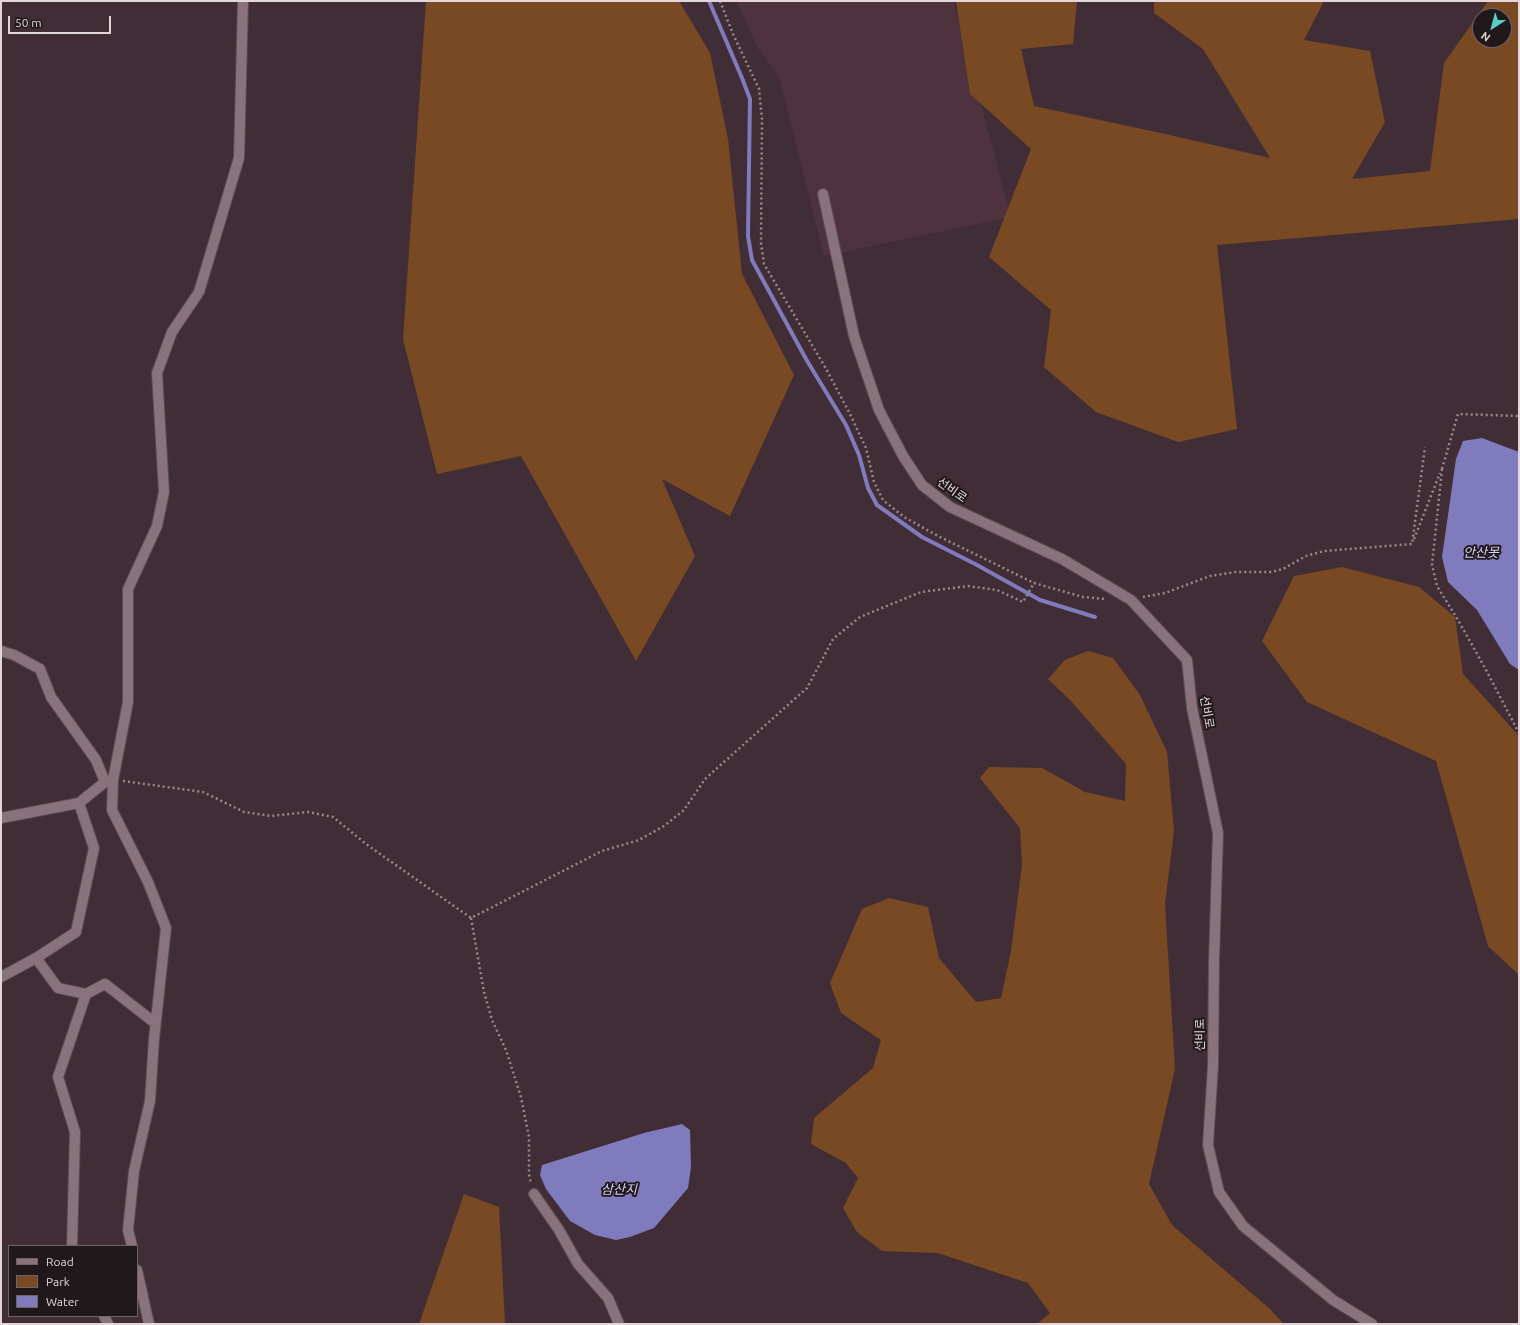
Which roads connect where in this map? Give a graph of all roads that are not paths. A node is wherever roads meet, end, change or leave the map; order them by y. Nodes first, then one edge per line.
1 (243, 1) edge
2 (823, 194) dead end
3 (1, 651) edge
4 (79, 803) junction
5 (1, 818) edge
6 (36, 958) junction
7 (1, 977) edge
8 (86, 994) junction
9 (156, 1023) junction
10 (534, 1194) road end
11 (72, 1245) edge
12 (132, 1245) edge
13 (138, 1274) edge
14 (149, 1324) edge
15 (619, 1324) edge
16 (1372, 1324) edge

1 - 9 street
2 - 16 street, 선비로
3 - 4 street
4 - 5 street
4 - 6 street
6 - 7 street
6 - 8 street
8 - 9 street
8 - 11 street
9 - 12 street
10 - 15 street
13 - 14 street

